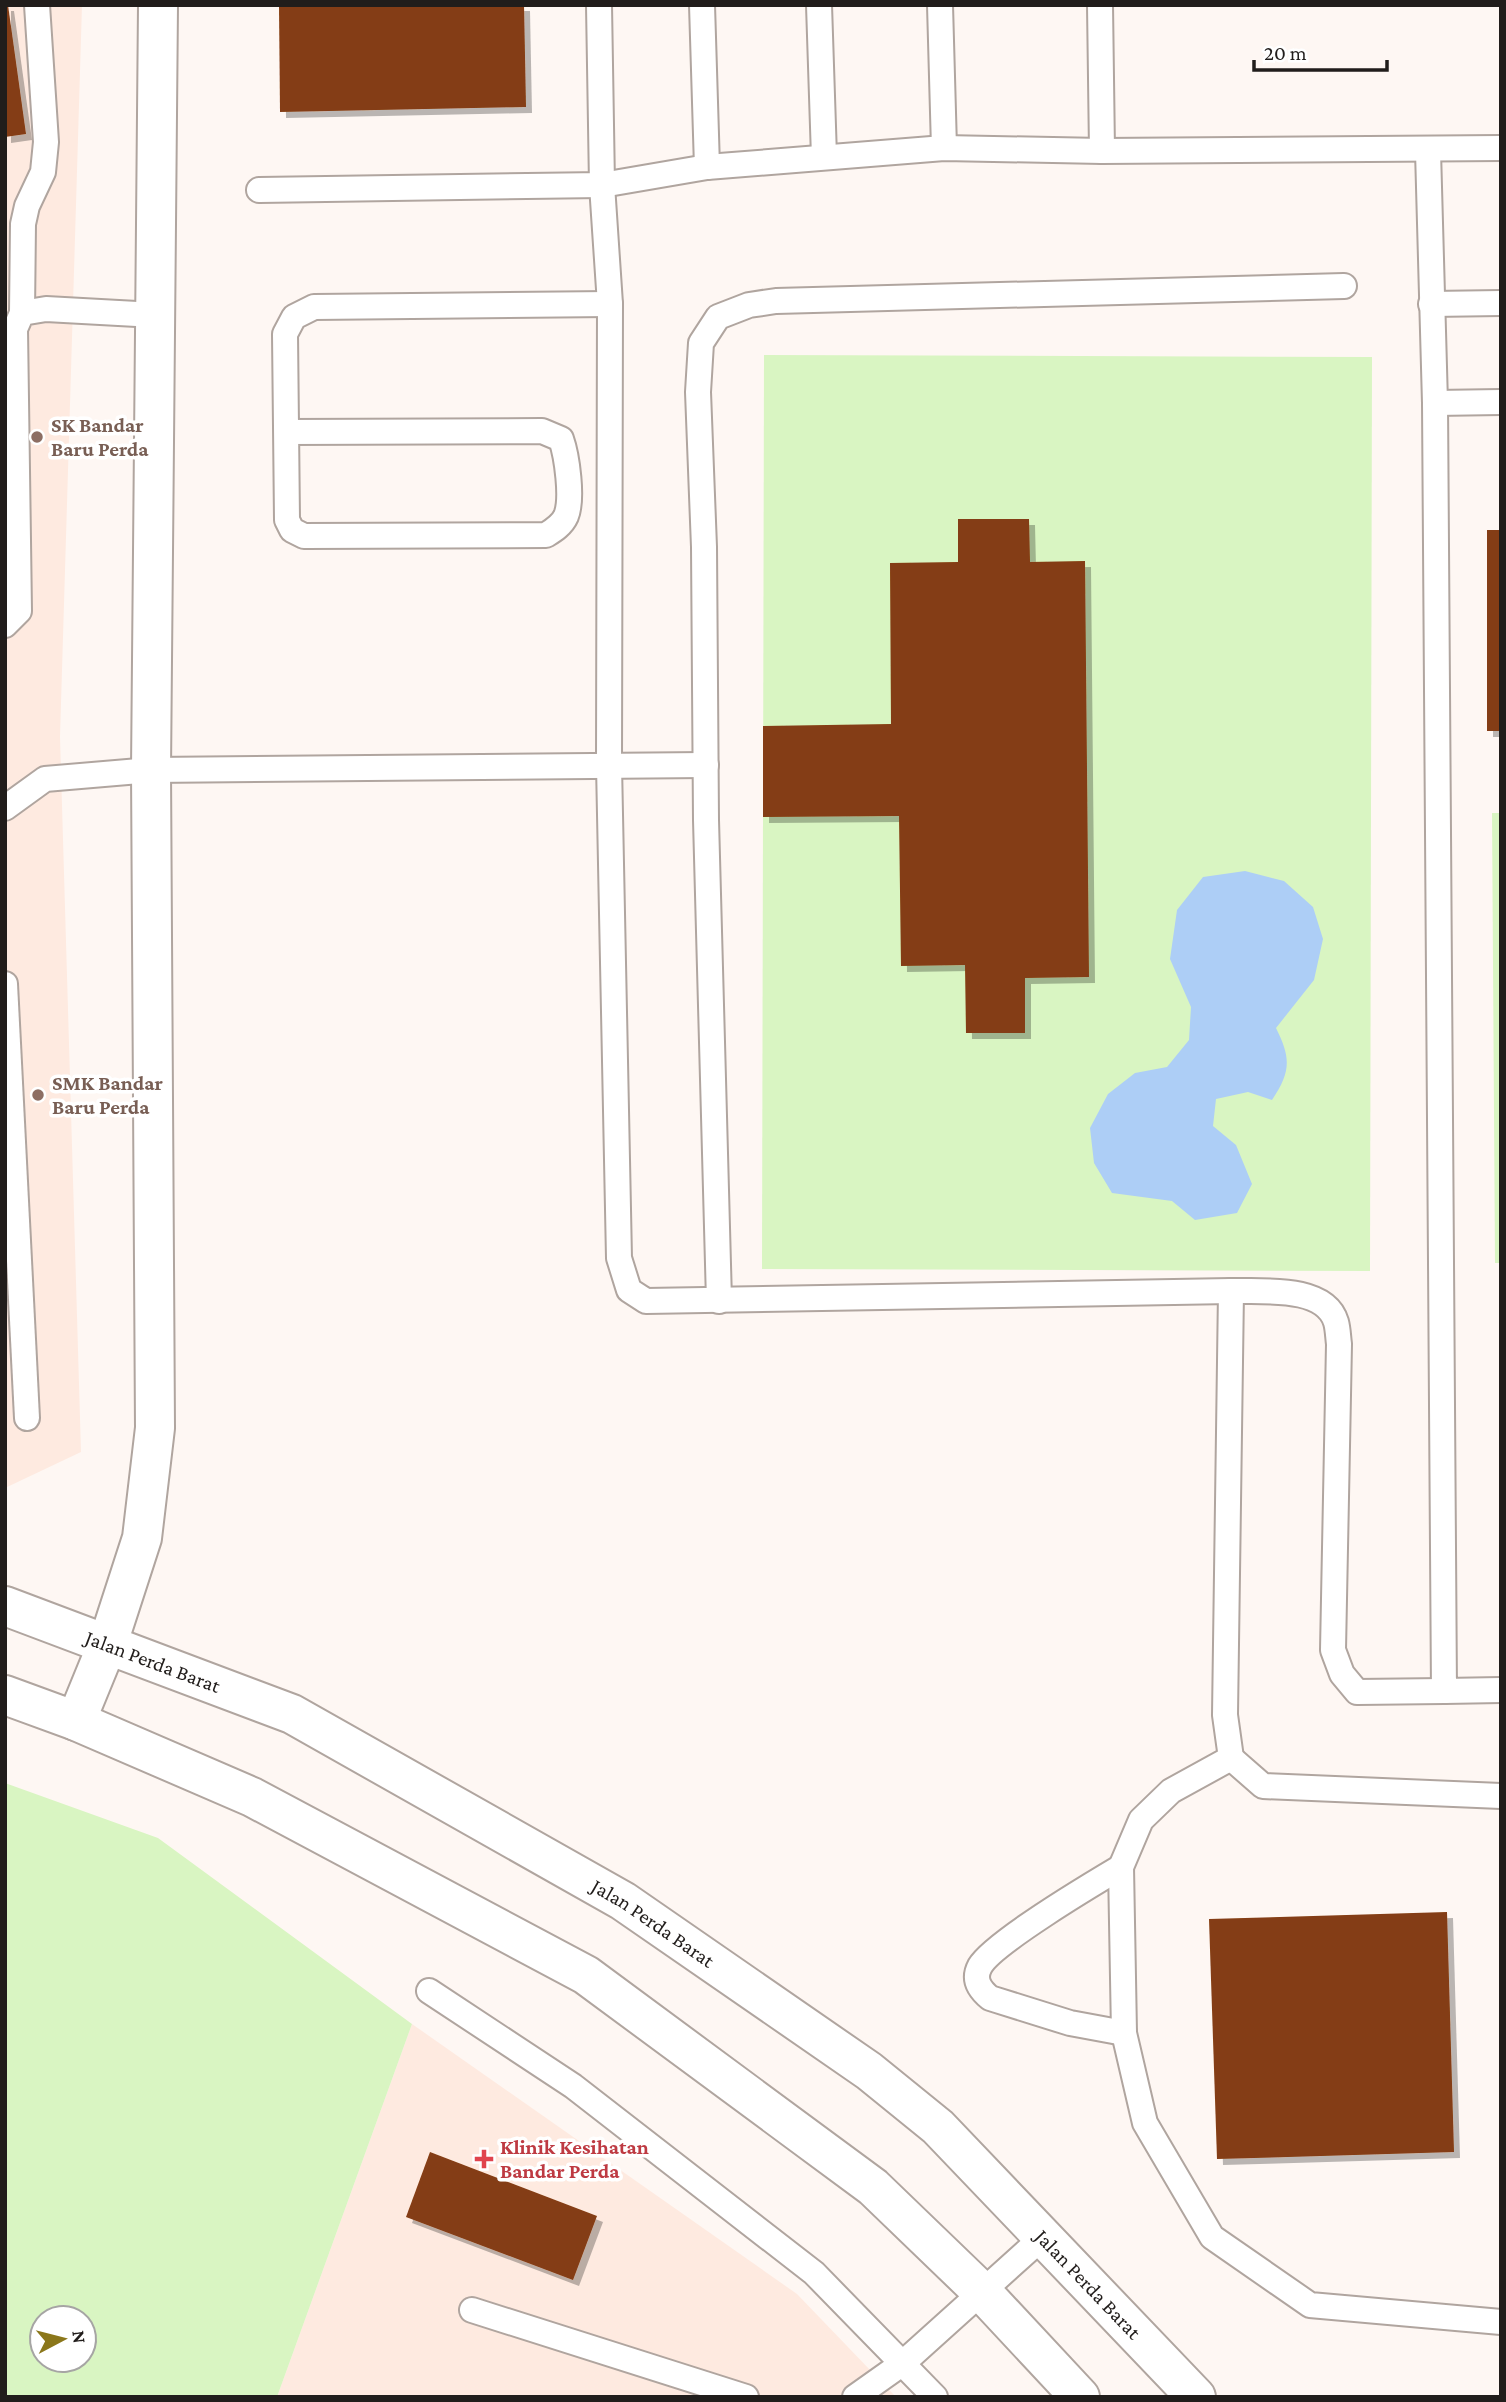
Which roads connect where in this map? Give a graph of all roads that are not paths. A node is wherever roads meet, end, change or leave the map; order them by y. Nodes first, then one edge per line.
1 (37, 5) edge
2 (158, 5) edge
3 (599, 5) edge
4 (702, 5) edge
5 (819, 5) edge
6 (940, 5) edge
7 (1100, 5) edge
8 (944, 148) junction
9 (1501, 148) edge
10 (1428, 150) junction
11 (1102, 151) junction
12 (824, 157) junction
13 (707, 167) junction
14 (602, 185) junction
15 (259, 190) dead end
16 (14, 272) edge
17 (1344, 286) dead end
18 (1501, 303) edge
19 (610, 304) junction
20 (1431, 304) junction
21 (22, 313) junction
22 (155, 315) junction
23 (1501, 402) edge
24 (1435, 403) junction
25 (287, 432) junction
26 (5, 625) edge
27 (609, 765) junction
28 (706, 765) junction
29 (151, 770) junction
30 (5, 808) edge
31 (5, 984) edge
32 (1231, 1291) junction
33 (719, 1301) junction
34 (27, 1418) dead end
35 (5, 1606) edge
36 (108, 1643) junction
37 (1501, 1690) edge
38 (1444, 1691) junction
39 (5, 1695) edge
40 (75, 1721) junction
41 (1231, 1758) junction
42 (1501, 1796) edge
43 (1121, 1867) junction
44 (429, 1991) dead end
45 (1124, 2033) junction
46 (1044, 2236) junction
47 (983, 2293) junction
48 (472, 2310) dead end
49 (1501, 2322) edge
50 (902, 2363) junction
51 (746, 2397) edge
52 (855, 2397) edge
53 (935, 2397) edge
54 (1080, 2397) edge
55 (1196, 2397) edge

1 - 16 lane
2 - 22 street
3 - 14 lane
4 - 13 lane
5 - 12 lane
6 - 8 lane
7 - 11 lane
8 - 11 lane
8 - 12 lane
9 - 10 lane
10 - 11 lane
10 - 20 lane
12 - 13 lane
13 - 14 lane
14 - 15 lane
14 - 19 lane
16 - 21 lane
17 - 28 lane
18 - 20 lane
19 - 25 lane
19 - 27 lane
20 - 24 lane
21 - 22 lane
21 - 26 lane
22 - 29 street
23 - 24 lane
24 - 38 lane
25 - 25 lane
27 - 28 lane
27 - 29 lane
27 - 33 lane
28 - 33 lane
29 - 30 lane
29 - 36 street
31 - 34 lane
32 - 33 lane
32 - 38 lane
32 - 41 lane
35 - 36 street, Jalan Perda Barat
36 - 40 street
36 - 46 street, Jalan Perda Barat
37 - 38 lane
39 - 40 street
40 - 47 street
41 - 42 lane
41 - 43 lane
43 - 45 lane
43 - 45 lane
44 - 50 lane
45 - 49 lane
46 - 47 lane
46 - 55 street, Jalan Perda Barat
47 - 50 lane
47 - 54 street
48 - 51 lane
50 - 52 lane
50 - 53 lane

